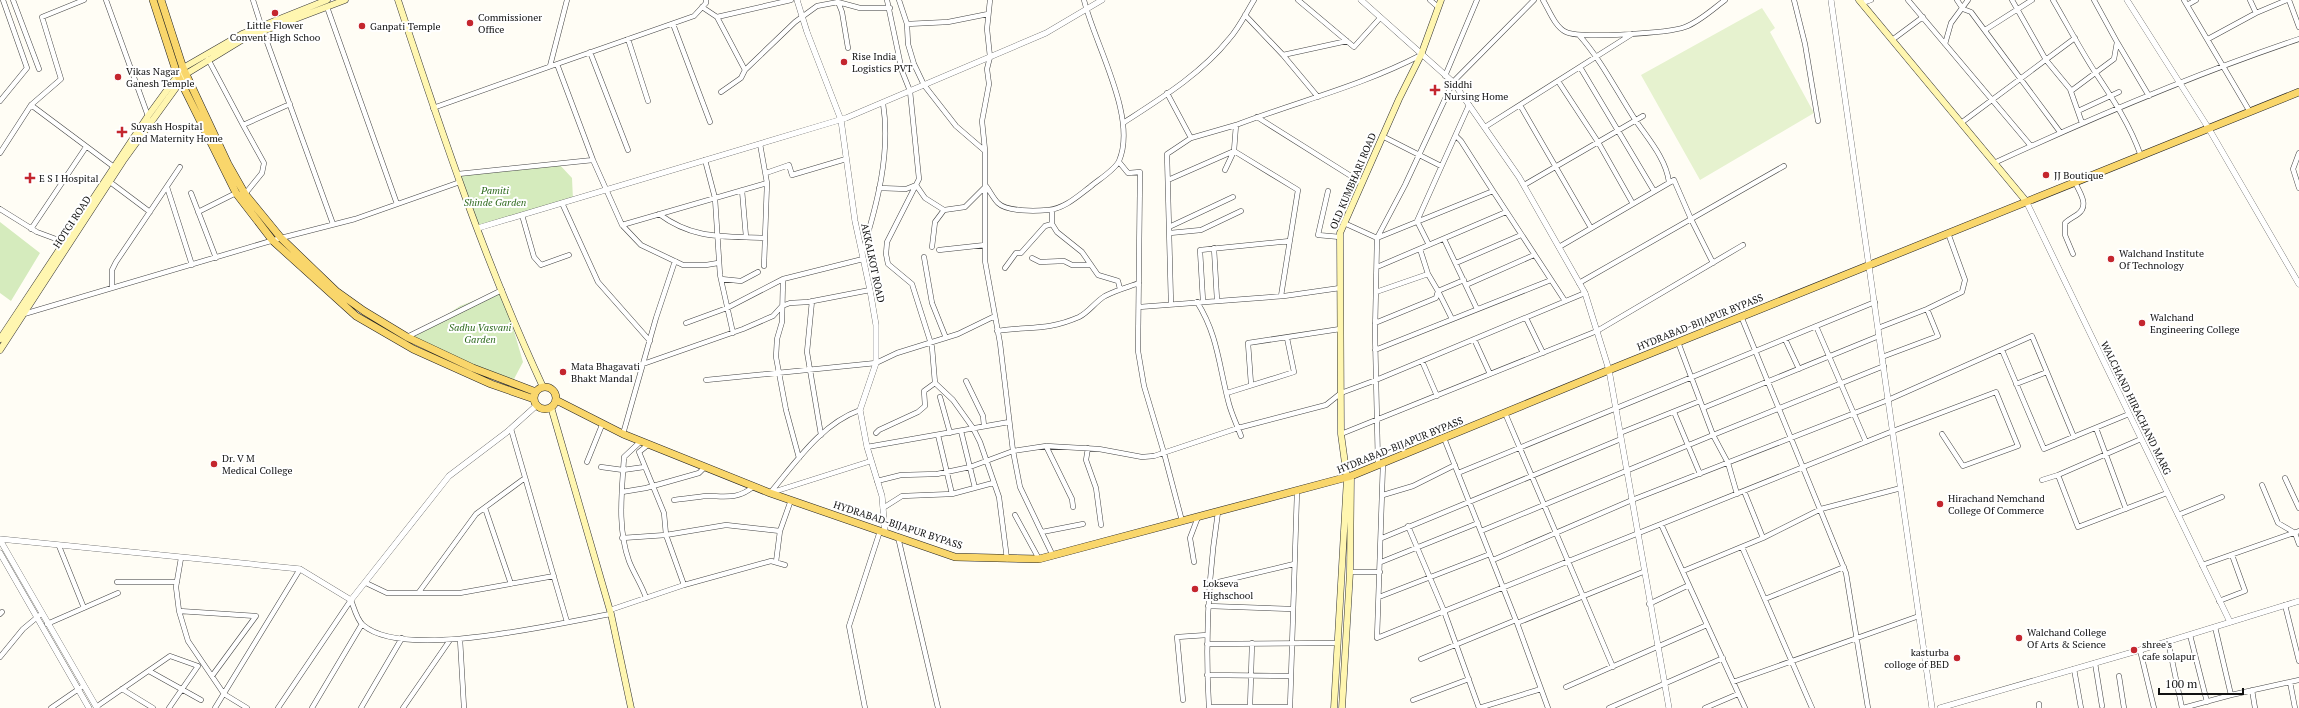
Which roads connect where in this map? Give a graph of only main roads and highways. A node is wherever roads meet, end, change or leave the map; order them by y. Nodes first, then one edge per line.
1 (152, 0) edge
2 (161, 0) edge
3 (345, 0) edge
4 (398, 0) edge
5 (1440, 0) edge
6 (326, 2) edge
7 (1861, 2) edge
8 (262, 28) junction
9 (185, 71) junction
10 (179, 77) junction
11 (2299, 92) edge
12 (2026, 201) junction
13 (0, 339) edge
14 (0, 350) edge
15 (543, 387) junction
16 (536, 399) junction
17 (556, 400) junction
18 (550, 407) junction
19 (1349, 477) junction
20 (631, 708) edge
21 (1334, 708) edge
22 (1342, 708) edge

1 - 10 main road
2 - 9 main road
3 - 6 main road, HOTGI ROAD
4 - 15 main road
5 - 19 main road, OLD KUMBHARI ROAD
6 - 8 main road, HOTGI ROAD
7 - 12 main road
8 - 9 main road, HOTGI ROAD
8 - 9 main road, HOTGI ROAD
9 - 10 main road, HOTGI ROAD
9 - 16 main road
10 - 13 main road, HOTGI ROAD
10 - 14 main road, HOTGI ROAD
10 - 16 main road
11 - 12 main road, HYDRABAD-BIJAPUR BYPASS
12 - 19 main road, HYDRABAD-BIJAPUR BYPASS
15 - 16 main road
15 - 17 main road
16 - 18 main road
17 - 18 main road
17 - 19 main road, HYDRABAD-BIJAPUR BYPASS
18 - 20 main road
19 - 21 main road
19 - 22 main road

